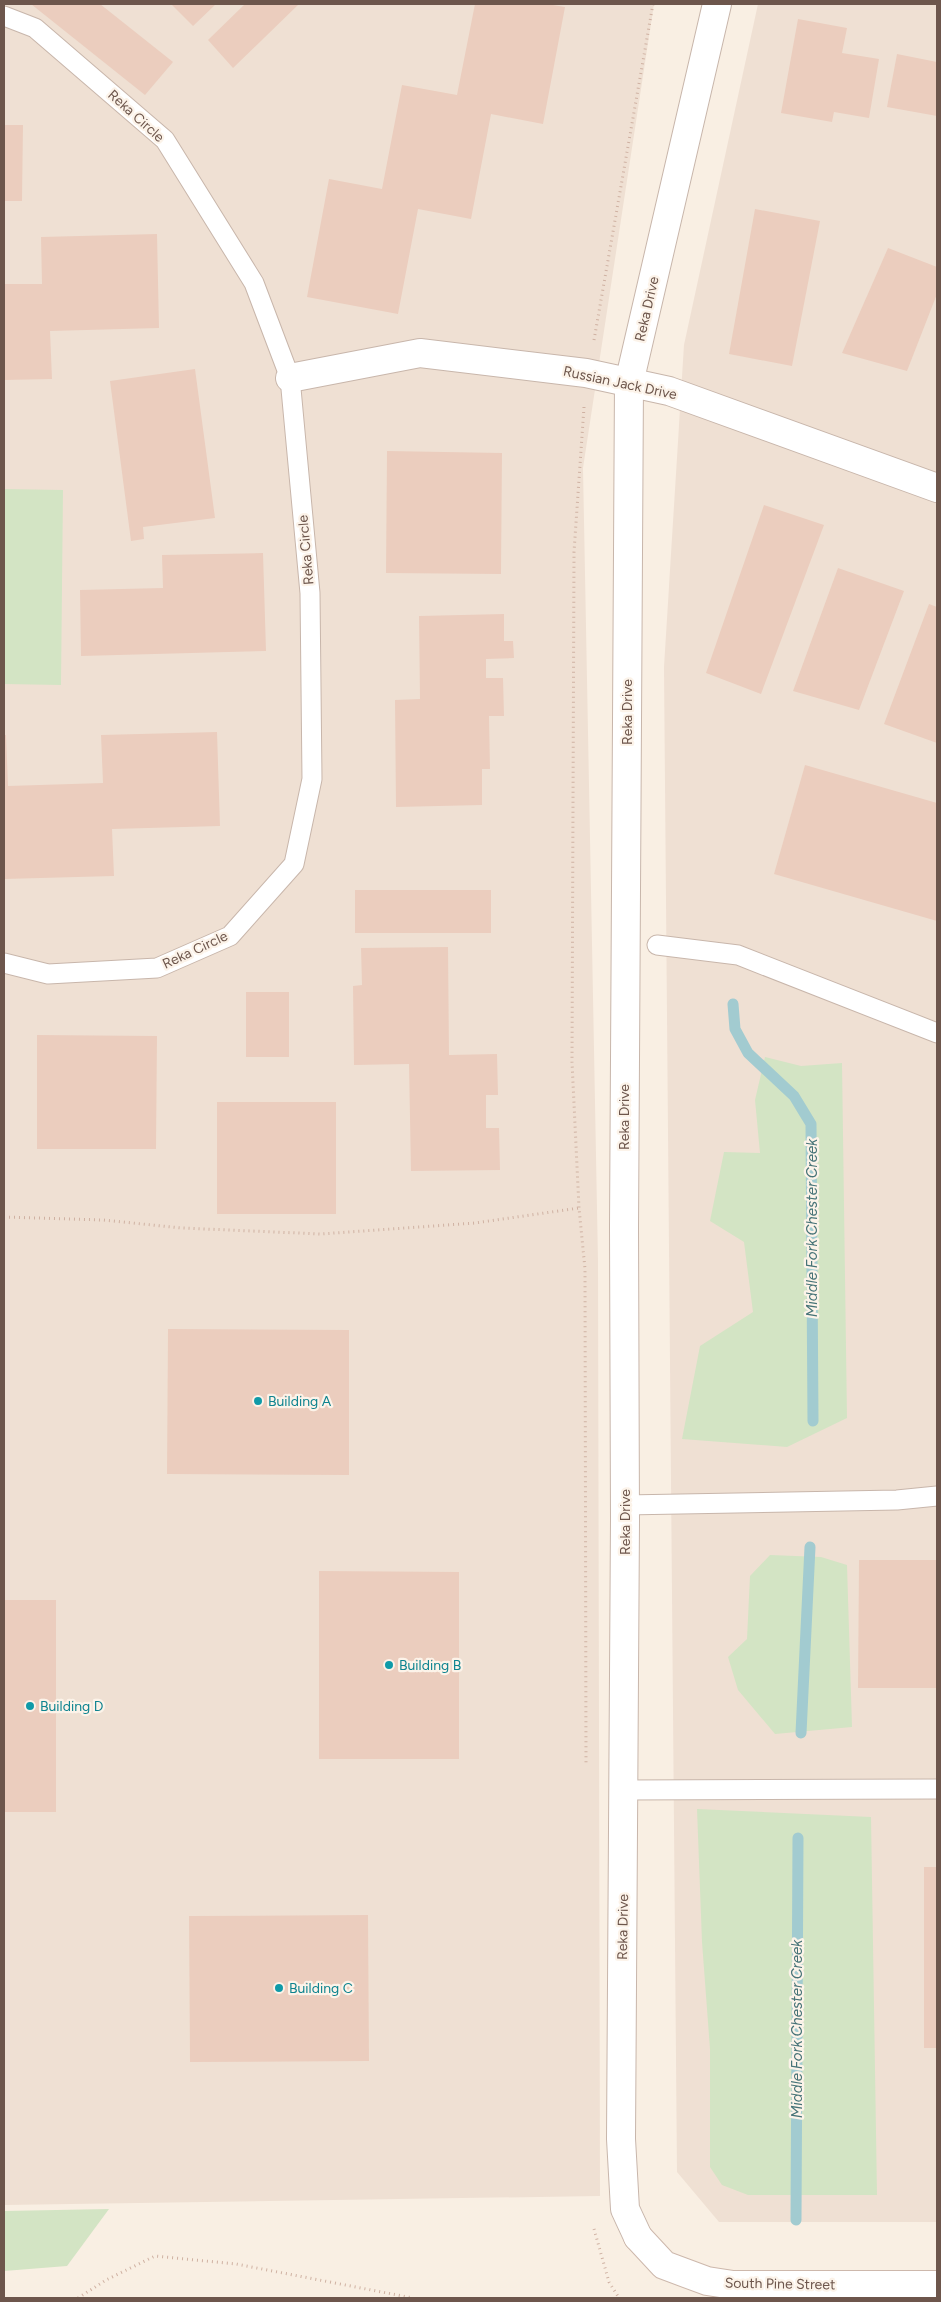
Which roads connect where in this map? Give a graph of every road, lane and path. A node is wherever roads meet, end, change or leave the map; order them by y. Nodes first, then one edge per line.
1 (717, 4) edge
2 (4, 16) edge
3 (290, 378) junction
4 (629, 383) junction
5 (937, 488) edge
6 (657, 945) dead end
7 (4, 963) edge
8 (937, 1033) edge
9 (579, 1208) dead end
10 (4, 1217) edge
11 (937, 1496) edge
12 (626, 1505) junction
13 (937, 1789) edge
14 (624, 1790) junction
15 (638, 2237) joint
16 (937, 2285) edge
17 (384, 2293) junction
18 (78, 2298) edge
19 (380, 2298) edge
20 (413, 2298) edge

1 - 4 street, Reka Drive
2 - 3 lane, Reka Circle
3 - 4 street, Russian Jack Drive
3 - 7 lane, Reka Circle
4 - 5 street, Russian Jack Drive
4 - 12 street, Reka Drive
6 - 8 lane
9 - 10 path
11 - 12 lane
12 - 14 street, Reka Drive
13 - 14 lane
14 - 15 street, Reka Drive
15 - 16 street, South Pine Street
17 - 18 path
17 - 19 path
17 - 20 path

